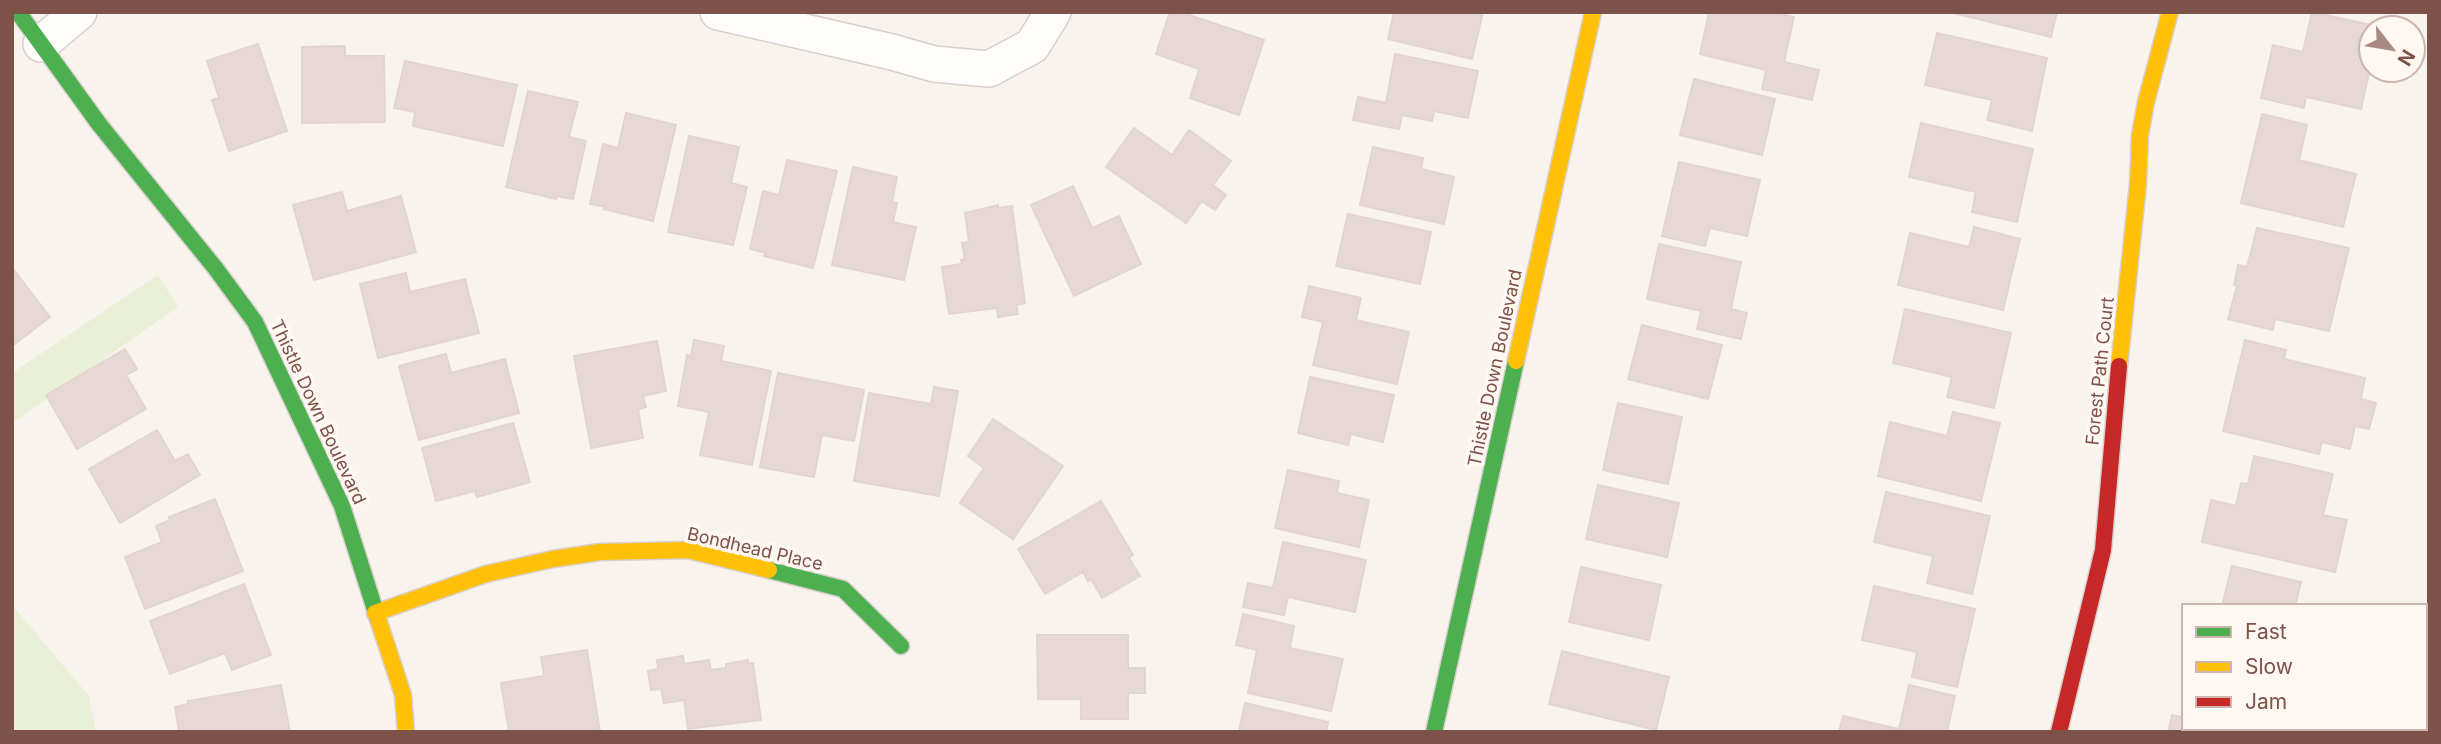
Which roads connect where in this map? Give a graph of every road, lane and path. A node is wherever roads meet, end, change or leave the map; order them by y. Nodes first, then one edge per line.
1 (18, 12) edge
2 (79, 12) edge
3 (718, 12) edge
4 (1053, 12) edge
5 (1593, 12) edge
6 (2171, 12) edge
7 (41, 44) junction
8 (375, 613) junction
9 (901, 646) dead end
10 (406, 732) edge
11 (1434, 732) edge
12 (2059, 732) edge

1 - 7 street, Thistle Down Boulevard
2 - 7 street
3 - 4 street
5 - 11 street, Thistle Down Boulevard
6 - 12 street, Forest Path Court
7 - 8 street, Thistle Down Boulevard
8 - 9 street, Bondhead Place
8 - 10 street, Thistle Down Boulevard

